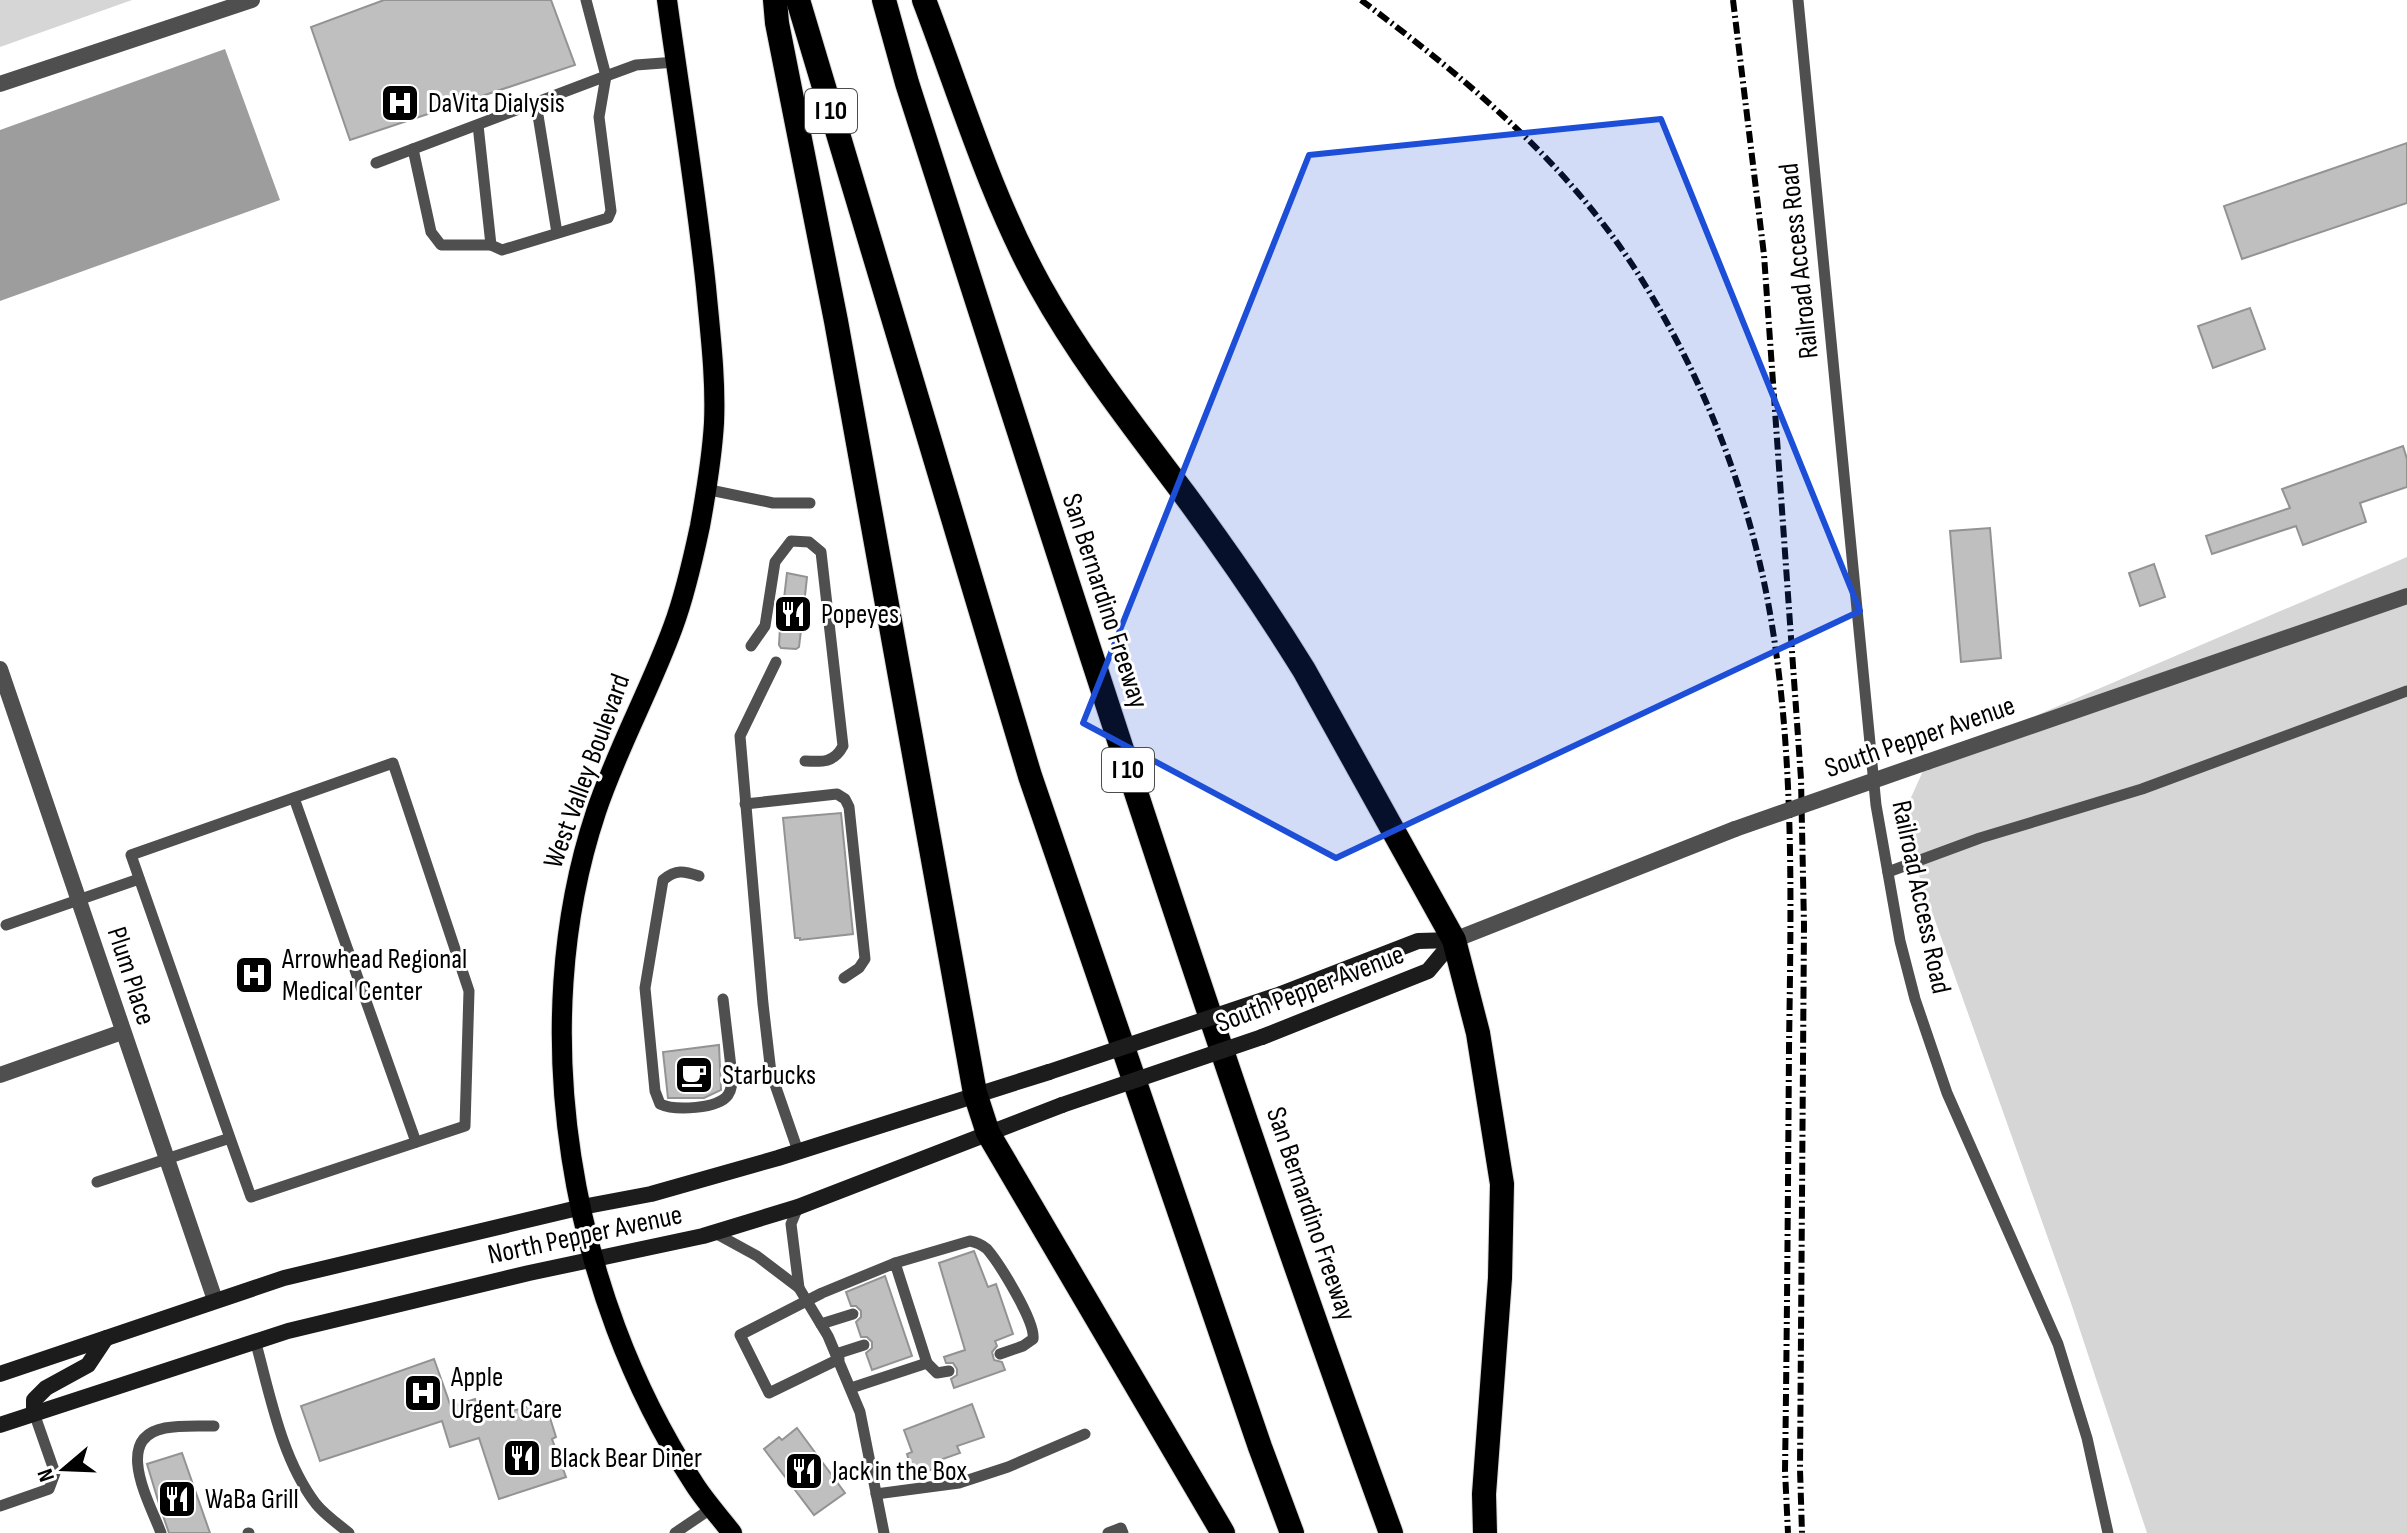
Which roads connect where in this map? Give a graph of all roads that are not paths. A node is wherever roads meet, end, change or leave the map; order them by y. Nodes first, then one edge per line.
1 (252, 0) edge
2 (586, 0) edge
3 (667, 0) edge
4 (775, 0) edge
5 (798, 0) edge
6 (884, 0) edge
7 (924, 0) edge
8 (1798, 0) edge
9 (676, 62) junction
10 (606, 76) junction
11 (0, 84) edge
12 (536, 103) junction
13 (478, 125) junction
14 (413, 149) junction
15 (376, 163) dead end
16 (557, 233) junction
17 (491, 245) junction
18 (705, 489) junction
19 (810, 503) dead end
20 (2407, 596) edge
21 (751, 646) dead end
22 (776, 662) dead end
23 (0, 669) edge
24 (2407, 691) edge
25 (805, 761) dead end
26 (294, 798) junction
27 (745, 804) junction
28 (1888, 872) junction
29 (699, 876) dead end
30 (139, 879) junction
31 (79, 901) junction
32 (6, 925) dead end
33 (1454, 940) junction
34 (844, 978) dead end
35 (723, 999) dead end
36 (122, 1032) junction
37 (1161, 1036) joint
38 (1172, 1068) joint
39 (0, 1075) edge
40 (975, 1093) junction
41 (988, 1133) junction
42 (230, 1138) junction
43 (416, 1142) junction
44 (798, 1151) junction
45 (166, 1159) junction
46 (97, 1182) dead end
47 (582, 1207) junction
48 (798, 1207) junction
49 (715, 1233) junction
50 (592, 1259) junction
51 (895, 1263) junction
52 (799, 1288) junction
53 (215, 1300) junction
54 (807, 1302) junction
55 (853, 1314) dead end
56 (821, 1324) junction
57 (106, 1338) junction
58 (255, 1340) junction
59 (864, 1345) dead end
60 (1000, 1354) dead end
61 (838, 1356) junction
62 (927, 1363) junction
63 (949, 1371) dead end
64 (0, 1374) edge
65 (851, 1388) junction
66 (34, 1413) junction
67 (0, 1425) edge
68 (214, 1426) dead end
69 (1085, 1434) dead end
70 (876, 1494) junction
71 (0, 1506) edge
72 (712, 1508) junction
73 (161, 1533) edge
74 (349, 1533) edge
75 (675, 1533) edge
76 (732, 1533) edge
77 (884, 1533) edge
78 (1108, 1533) edge
79 (1123, 1533) edge
80 (1223, 1533) edge
81 (1292, 1533) edge
82 (1391, 1533) edge
83 (1485, 1533) edge
84 (2108, 1533) edge

1 - 11 street
2 - 10 lane
3 - 9 main road, West Valley Boulevard
4 - 40 highway
5 - 81 highway, I 10
6 - 82 highway, San Bernardino Freeway / I 10
7 - 33 highway
8 - 28 lane, Railroad Access Road
9 - 10 lane
9 - 18 main road, West Valley Boulevard
10 - 12 lane
10 - 16 lane
12 - 13 lane
12 - 16 lane
13 - 14 lane
13 - 17 lane
14 - 15 lane
14 - 17 lane
16 - 17 lane
18 - 19 lane
18 - 47 main road, West Valley Boulevard
20 - 33 street, South Pepper Avenue, bridge
21 - 25 lane
22 - 27 lane
23 - 31 street, Plum Place
24 - 28 lane
26 - 30 lane
26 - 43 lane
26 - 43 lane
27 - 34 lane
27 - 44 lane
28 - 84 lane, Railroad Access Road
29 - 35 lane
30 - 31 lane
30 - 42 lane
31 - 32 lane
31 - 36 street, Plum Place
33 - 37 main road, South Pepper Avenue, bridge
33 - 38 main road, South Pepper Avenue, bridge
33 - 83 highway
36 - 39 street
36 - 45 street, Plum Place
37 - 40 main road, North Pepper Avenue, bridge
38 - 41 main road, North Pepper Avenue, bridge
40 - 41 highway
40 - 44 main road, North Pepper Avenue
41 - 48 main road, North Pepper Avenue
41 - 80 highway
42 - 43 lane
42 - 45 lane
44 - 47 main road, North Pepper Avenue
45 - 46 lane
45 - 53 street, Plum Place
47 - 50 main road, West Valley Boulevard
47 - 53 main road, North Pepper Avenue
48 - 49 main road, North Pepper Avenue
48 - 52 lane
49 - 50 main road, North Pepper Avenue
49 - 52 lane
50 - 58 main road, North Pepper Avenue
50 - 72 main road, West Valley Boulevard
51 - 54 lane
51 - 60 lane
51 - 62 lane
52 - 54 lane
53 - 57 main road, North Pepper Avenue
54 - 56 lane
54 - 61 lane
55 - 56 lane
56 - 61 lane
57 - 64 main road, North Pepper Avenue
57 - 66 main road
58 - 66 main road, North Pepper Avenue
58 - 74 lane
59 - 61 lane
61 - 65 lane
62 - 63 lane
62 - 65 lane
65 - 70 lane
66 - 67 main road, North Pepper Avenue
66 - 71 lane
68 - 73 lane
69 - 70 lane
70 - 77 lane
72 - 75 lane
72 - 76 main road, West Valley Boulevard
78 - 79 lane

